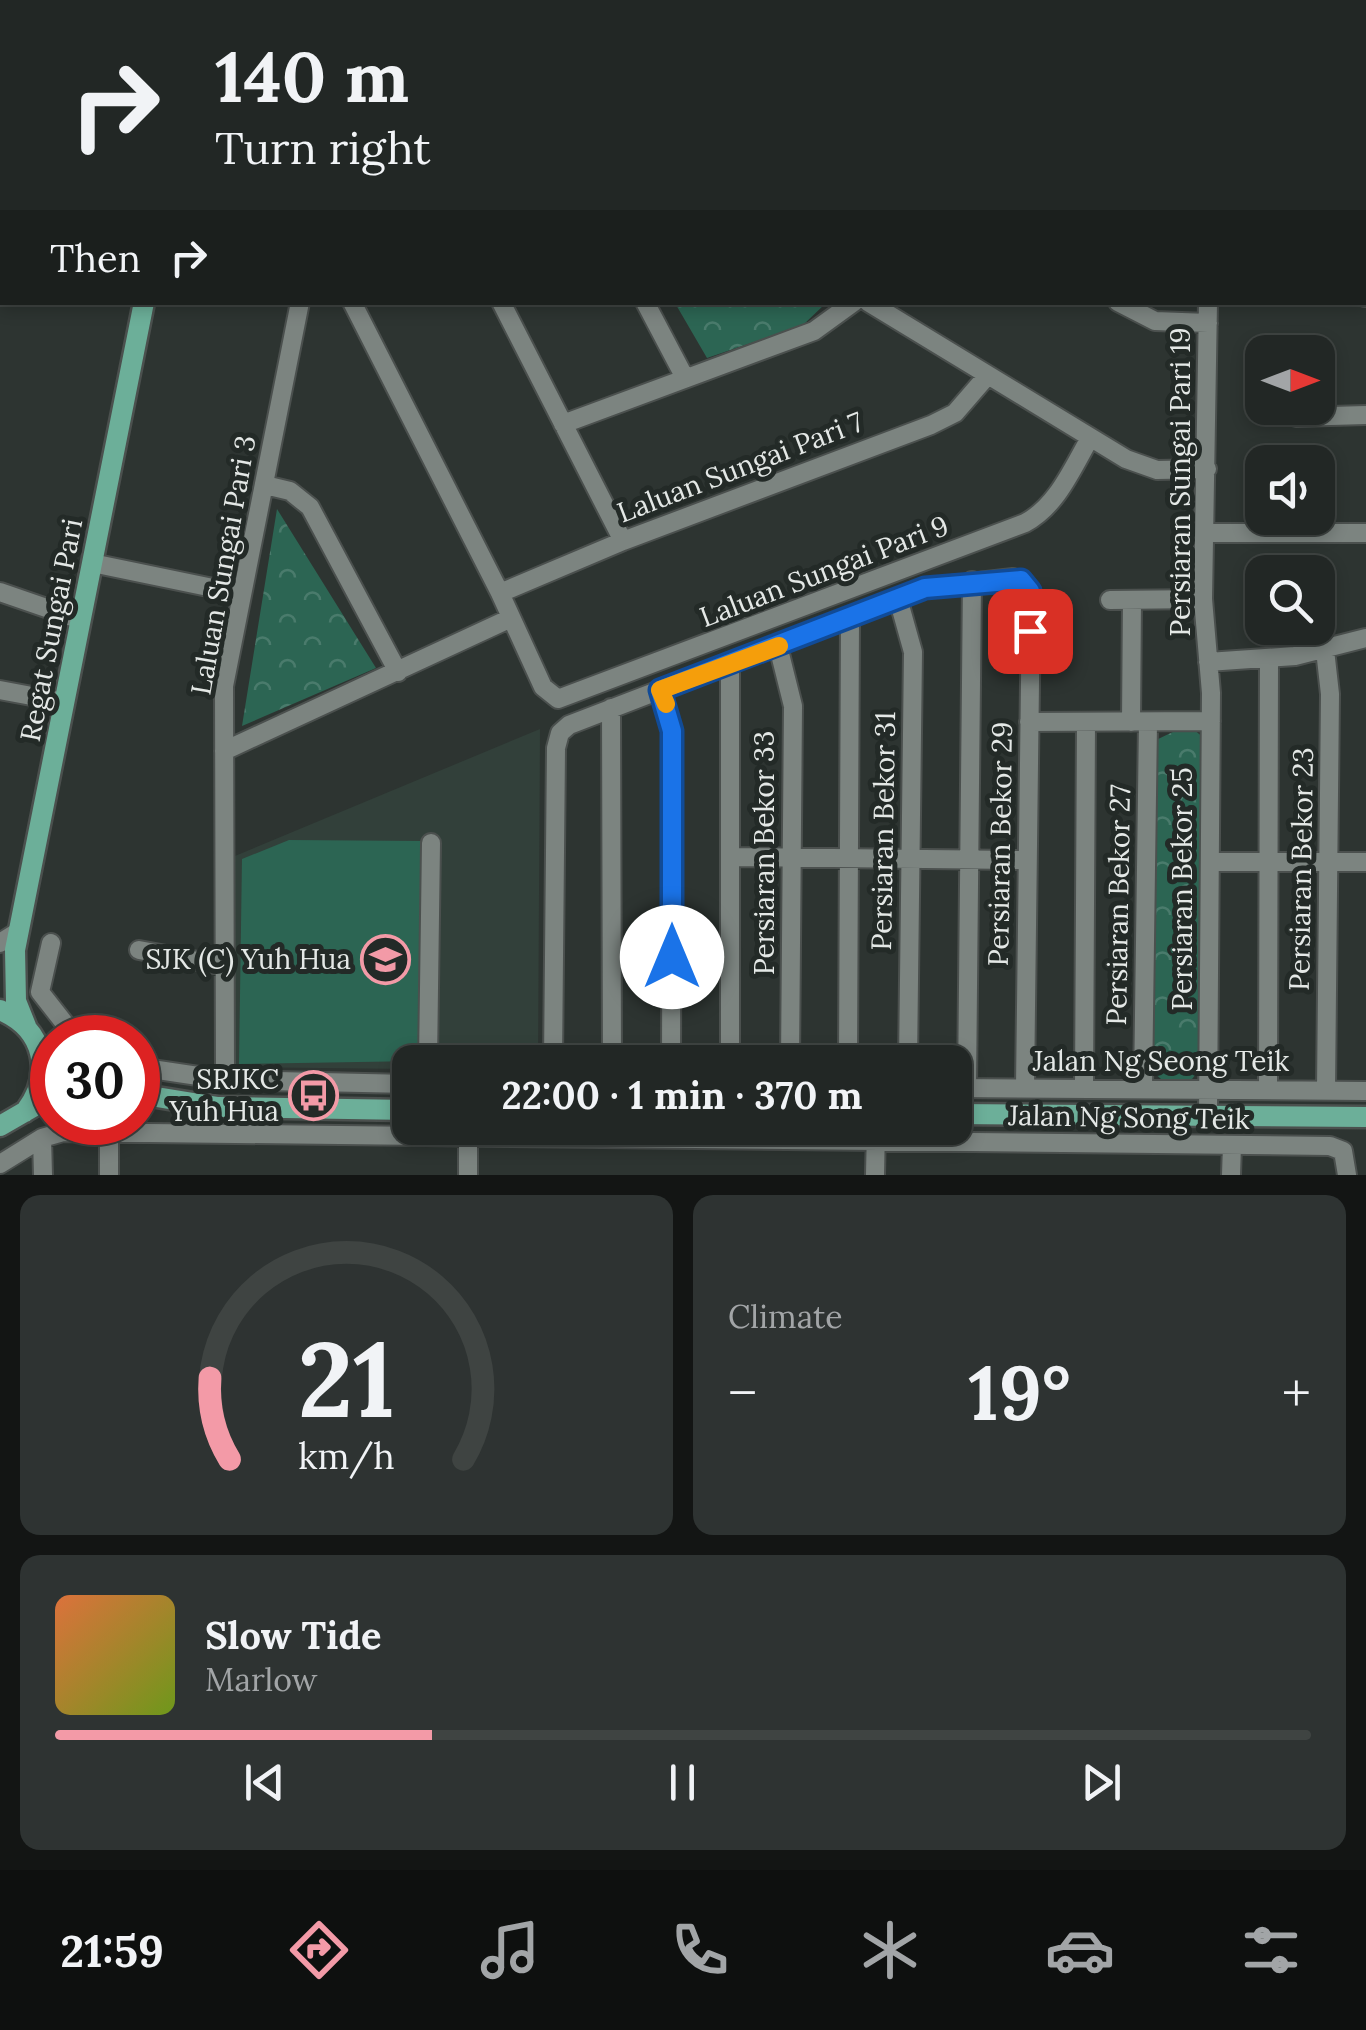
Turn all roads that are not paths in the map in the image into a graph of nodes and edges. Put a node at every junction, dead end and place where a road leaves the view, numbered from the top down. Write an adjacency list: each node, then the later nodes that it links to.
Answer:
1 (143, 305): 22 (main road, Regat Sungai Pari)
2 (299, 305): 18 (street, Laluan Sungai Pari 3)
3 (354, 305): 25 (street)
4 (502, 305): 15 (street)
5 (647, 305): 12 (street)
6 (850, 305): 12 (street)
7 (873, 305): 11 (street)
8 (1124, 305): 10 (street)
9 (1208, 305): 10 (street, Persiaran Sungai Pari 19)
10 (1208, 322): 17 (street, Persiaran Sungai Pari 19)
11 (987, 376): 16 (street); 21 (street, Laluan Sungai Pari 7)
12 (684, 378): 15 (street)
13 (1335, 416): 14 (street)
14 (1366, 416)
15 (563, 424): 21 (street)
16 (1090, 438): 17 (street); 31 (street, Laluan Sungai Pari 9)
17 (1206, 470): 19 (street, Persiaran Sungai Pari 19)
18 (266, 485): 26 (street, Laluan Sungai Pari 3); 40 (street)
19 (1204, 533): 20 (street); 27 (street, Persiaran Sungai Pari 19)
20 (1366, 534)
21 (622, 541): 25 (street, Laluan Sungai Pari 7)
22 (92, 563): 26 (street); 33 (main road, Regat Sungai Pari)
23 (972, 581): 30 (street); 45 (street, Persiaran Bekor 29); 55 (street)
24 (0, 592): 33 (street)
25 (500, 593): 31 (street)
26 (242, 594): 49 (street, Laluan Sungai Pari 3)
27 (1203, 599): 29 (street); 39 (street, Persiaran Sungai Pari 19)
28 (1110, 600): 29 (street)
29 (1132, 600): 47 (street, Persiaran Bekor 27)
30 (899, 602): 32 (street); 54 (street, Persiaran Bekor 31)
31 (511, 618): 40 (street)
32 (850, 618): 35 (street); 53 (street)
33 (81, 620): 43 (main road, Regat Sungai Pari)
34 (1366, 638): 36 (street)
35 (778, 646): 38 (street); 51 (street, Persiaran Bekor 33)
36 (1325, 650): 37 (street); 59 (street, Persiaran Bekor 23)
37 (1269, 660): 39 (street); 57 (street)
38 (730, 662): 42 (street); 52 (street)
39 (1208, 662): 48 (street, Persiaran Bekor 25)
40 (398, 672): 49 (street)
41 (0, 690): 43 (street)
42 (660, 690): 44 (street); 73 (street)
43 (64, 702): 61 (main road, Regat Sungai Pari)
44 (611, 708): 71 (street); 72 (street)
45 (1029, 722): 46 (street); 56 (street, Persiaran Bekor 29)
46 (1086, 722): 47 (street); 85 (street)
47 (1140, 722): 48 (street); 84 (street, Persiaran Bekor 27)
48 (1211, 722): 58 (street, Persiaran Bekor 25)
49 (224, 750): 64 (street, Laluan Sungai Pari 3)
50 (431, 843): 70 (street)
51 (792, 856): 52 (street); 53 (street); 75 (street, Persiaran Bekor 33)
52 (730, 857): 74 (street)
53 (851, 858): 54 (street); 76 (street)
54 (910, 858): 55 (street); 77 (street, Persiaran Bekor 31)
55 (969, 859): 56 (street); 78 (street)
56 (1027, 860): 83 (street, Persiaran Bekor 29)
57 (1269, 861): 58 (street); 59 (street); 87 (street)
58 (1210, 862): 86 (street, Persiaran Bekor 25)
59 (1328, 862): 60 (street); 88 (street, Persiaran Bekor 23)
60 (1366, 862)
61 (11, 941): 65 (main road); 68 (main road, Regat Sungai Pari)
62 (51, 943): 67 (street)
63 (139, 950): 64 (street)
64 (226, 966): 80 (street, Laluan Sungai Pari 3)
65 (0, 979)
66 (0, 1010): 68 (main road)
67 (58, 1015)
68 (26, 1026): 69 (main road)
69 (30, 1031)
70 (428, 1045)
71 (553, 1045)
72 (612, 1045)
73 (671, 1045)
74 (730, 1045)
75 (790, 1045)
76 (848, 1045)
77 (908, 1045)
78 (963, 1045)
79 (160, 1071): 80 (street)
80 (224, 1080): 81 (street)
81 (392, 1084)
82 (972, 1088): 83 (street, Jalan Ng Seong Teik)
83 (1025, 1088): 85 (street, Jalan Ng Seong Teik)
84 (1143, 1088): 85 (street, Jalan Ng Seong Teik); 86 (street, Jalan Ng Seong Teik)
85 (1084, 1089)
86 (1208, 1089): 87 (street, Jalan Ng Seong Teik); 96 (street, Persiaran Bekor 25)
87 (1268, 1090): 88 (street, Jalan Ng Seong Teik)
88 (1326, 1090): 89 (street, Jalan Ng Seong Teik)
89 (1366, 1090)
90 (160, 1098): 93 (main road)
91 (30, 1103): 94 (main road)
92 (30, 1109): 94 (main road)
93 (392, 1110)
94 (25, 1112): 98 (main road)
95 (972, 1114): 96 (main road, Jalan Ng Seong Teik)
96 (1208, 1116): 97 (main road, Jalan Ng Seong Teik)
97 (1366, 1117)
98 (0, 1126)
99 (160, 1132): 100 (street, Jalan Ng Song Teik)
100 (392, 1133)
101 (972, 1137): 107 (street, Jalan Ng Song Teik)
102 (31, 1145): 108 (street)
103 (42, 1145): 109 (street)
104 (110, 1145): 110 (street)
105 (468, 1145): 111 (street)
106 (876, 1145): 112 (street)
107 (1232, 1145): 113 (street); 114 (street, Jalan Ng Song Teik)
108 (0, 1164)
109 (43, 1175)
110 (109, 1175)
111 (468, 1175)
112 (875, 1175)
113 (1232, 1175)
114 (1348, 1175)

